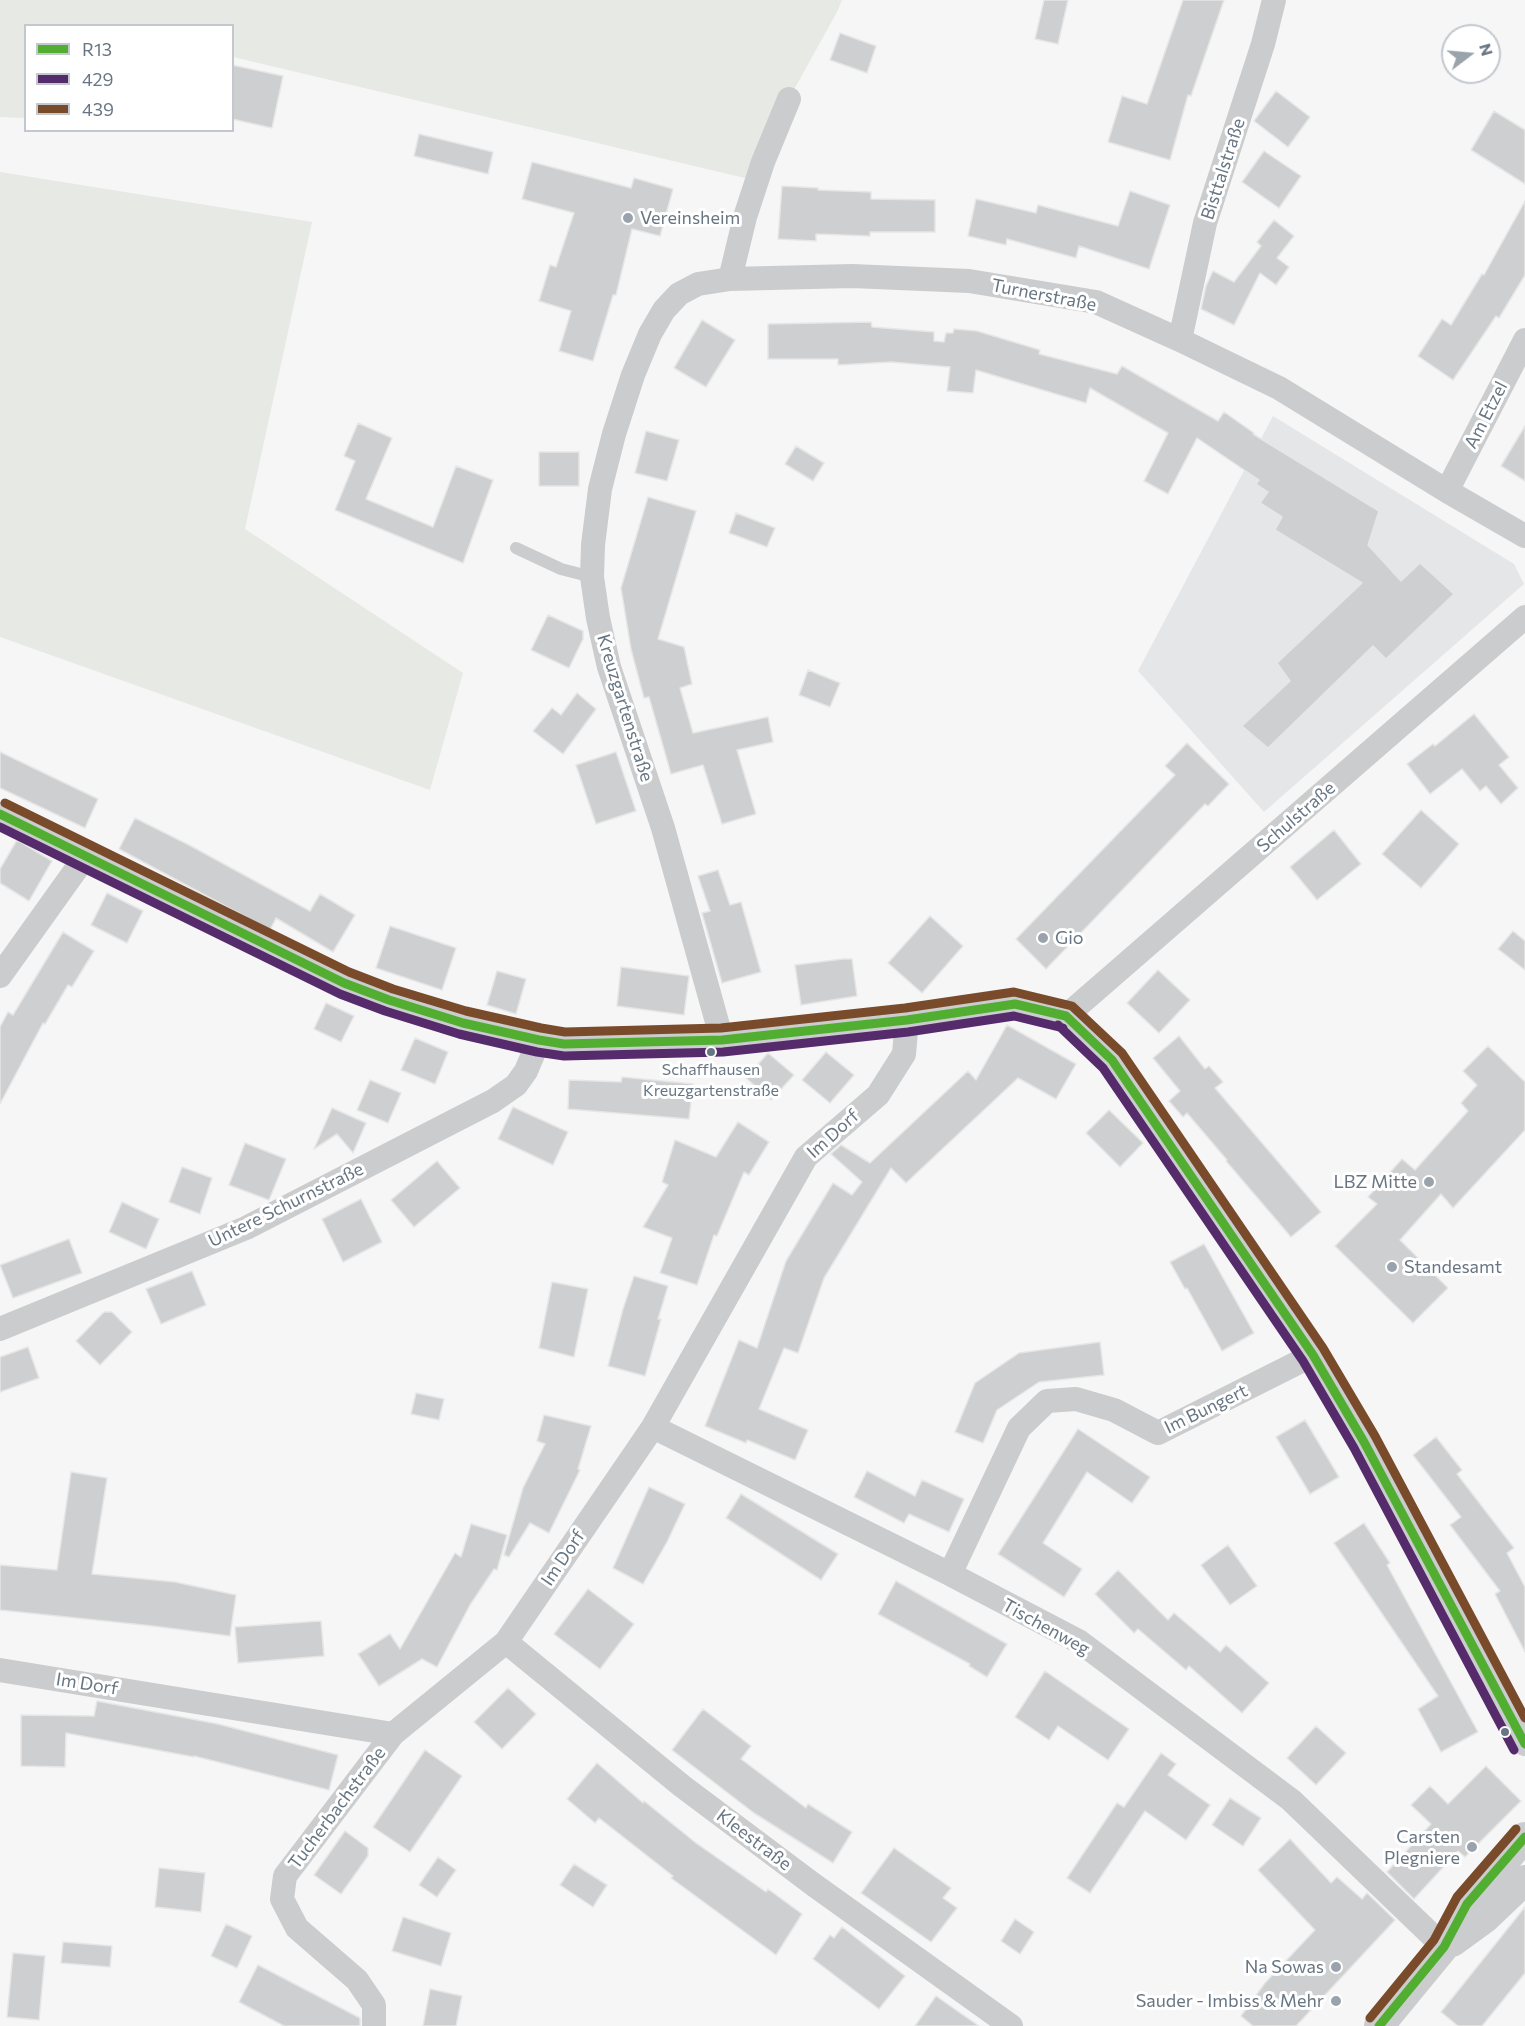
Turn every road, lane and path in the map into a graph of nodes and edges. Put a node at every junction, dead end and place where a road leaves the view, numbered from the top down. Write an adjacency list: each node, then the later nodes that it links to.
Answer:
1 (1274, 0): 4 (street, Bisttalstraße)
2 (789, 99): 3 (street)
3 (730, 279): 4 (street, Turnerstraße); 9 (street, Kreuzgartenstraße)
4 (1180, 340): 6 (street, Turnerstraße)
5 (1525, 340): 6 (street, Am Etzel)
6 (1447, 491): 7 (street, Turnerstraße)
7 (1525, 536)
8 (516, 548): 9 (lane)
9 (592, 577): 17 (street, Kreuzgartenstraße)
10 (1525, 617): 14 (street, Schulstraße)
11 (0, 814): 12 (street)
12 (85, 857): 13 (street); 16 (street)
13 (0, 975)
14 (1066, 1016): 15 (street); 19 (street)
15 (906, 1020): 17 (street); 20 (street, Im Dorf)
16 (540, 1040): 17 (street); 18 (street, Untere Schurnstraße)
17 (722, 1040)
18 (0, 1329)
19 (1314, 1355): 21 (street, Im Bungert); 25 (street)
20 (653, 1427): 21 (street, Tischenweg); 22 (street, Im Dorf)
21 (950, 1574): 28 (street, Tischenweg)
22 (506, 1642): 24 (street, Im Dorf); 30 (street, Kleestraße)
23 (0, 1670): 24 (street, Im Dorf)
24 (393, 1734): 29 (street, Tucherbachstraße)
25 (1525, 1744)
26 (1525, 1838): 28 (street)
27 (1525, 1880): 28 (street)
28 (1444, 1947): 31 (street)
29 (374, 2026)
30 (1011, 2026)
31 (1378, 2026)

